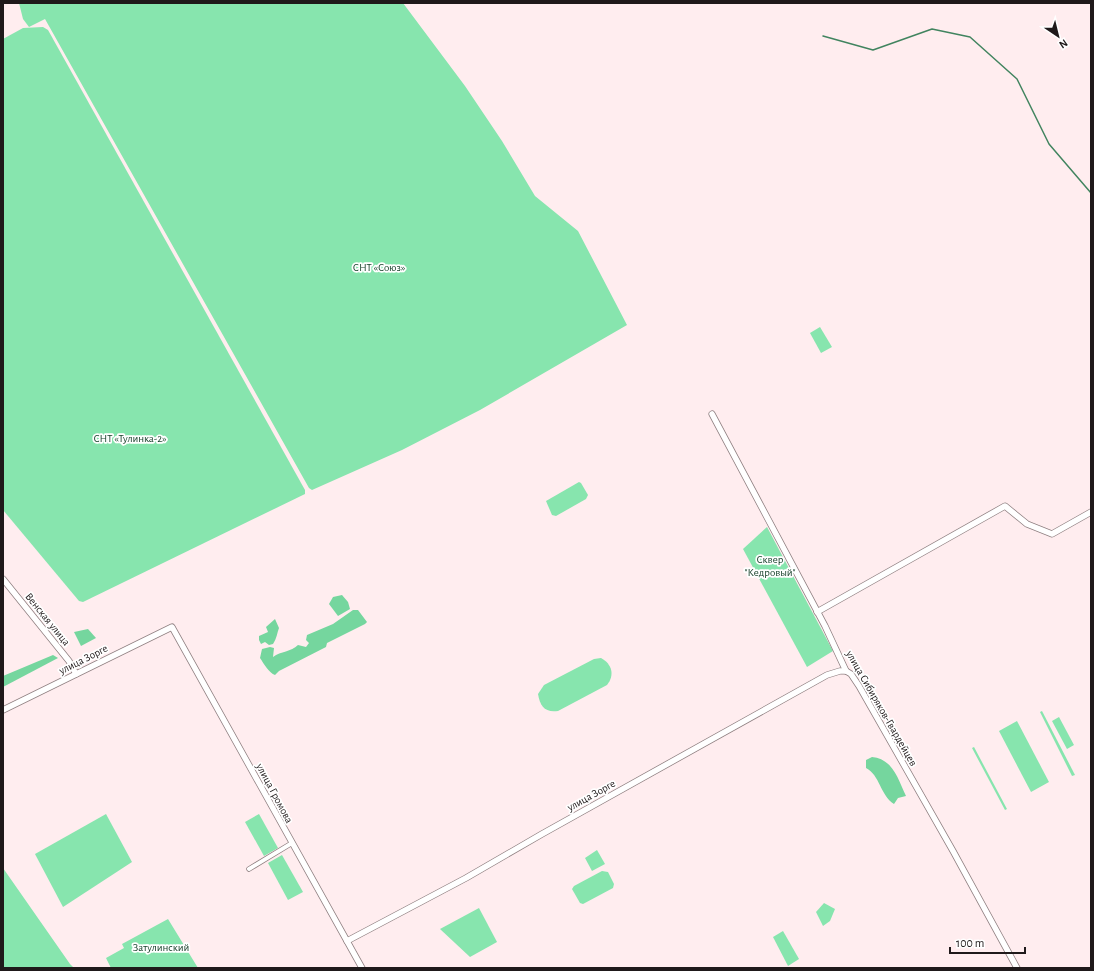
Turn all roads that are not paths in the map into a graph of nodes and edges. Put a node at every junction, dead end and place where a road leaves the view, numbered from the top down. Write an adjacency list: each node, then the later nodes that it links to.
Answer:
1 (712, 414): 4 (street, улица Сибиряков-Гвардейцев)
2 (1091, 512): 4 (street)
3 (3, 579): 7 (street, Венская улица)
4 (817, 612): 6 (street, улица Сибиряков-Гвардейцев)
5 (172, 627): 7 (street, улица Зорге); 9 (street, улица Громова)
6 (846, 671): 11 (street, улица Зорге); 13 (street, улица Сибиряков-Гвардейцев)
7 (76, 674): 8 (street, улица Зорге)
8 (3, 710)
9 (292, 843): 10 (street); 11 (street, улица Громова)
10 (249, 869)
11 (347, 941): 12 (street, улица Громова)
12 (362, 968)
13 (1017, 968)

